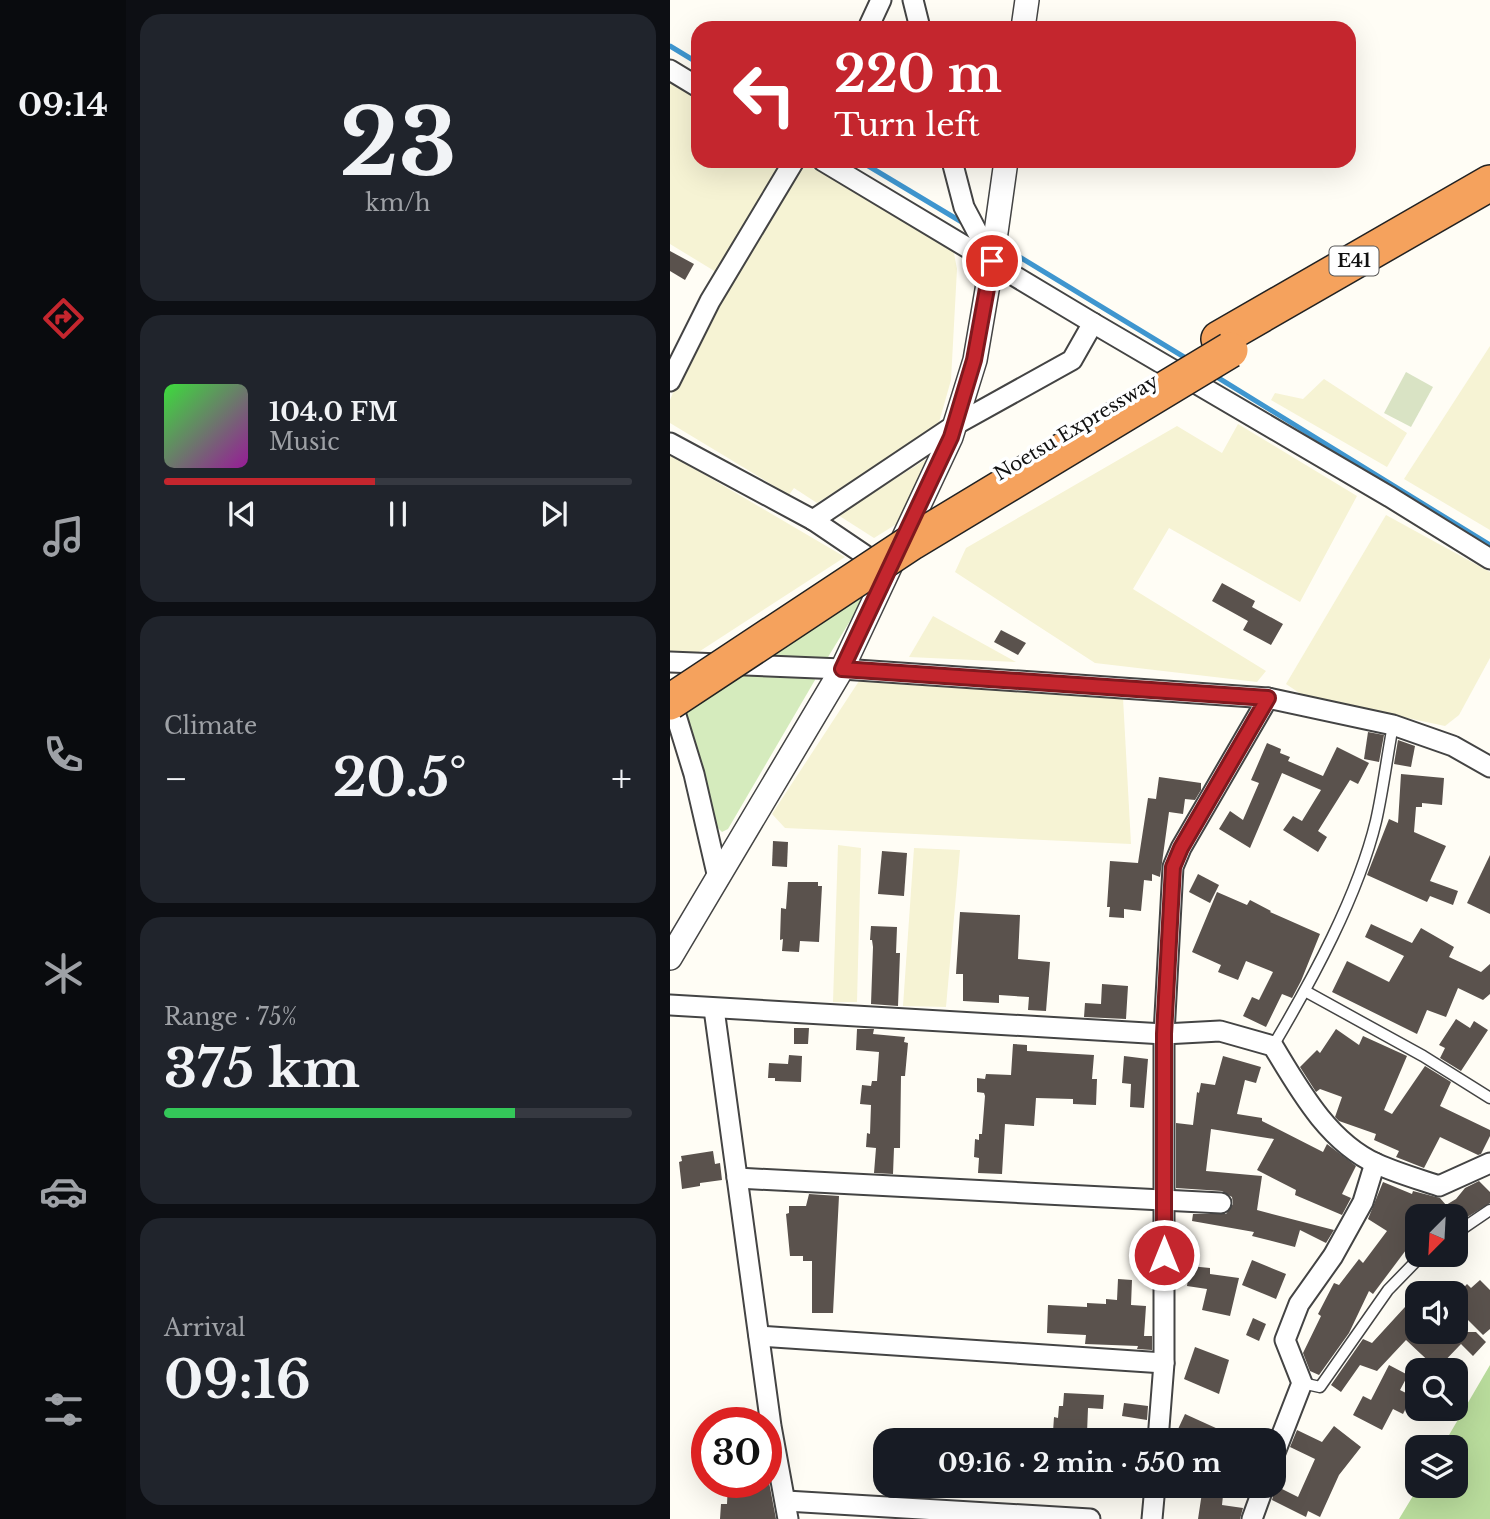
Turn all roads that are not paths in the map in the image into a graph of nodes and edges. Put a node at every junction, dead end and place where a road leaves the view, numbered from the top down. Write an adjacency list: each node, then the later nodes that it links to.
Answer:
1 (881, 0): 4 (street)
2 (913, 0): 5 (street)
3 (1027, 0): 6 (street)
4 (871, 21)
5 (918, 21)
6 (1024, 21)
7 (670, 70): 8 (street)
8 (691, 83)
9 (790, 168): 18 (street)
10 (835, 168): 15 (street)
11 (954, 168): 15 (street)
12 (1005, 168): 15 (street)
13 (1490, 183): 17 (highway, Noetsu Expressway / E41)
14 (1490, 204): 17 (highway, Noetsu Expressway / E41)
15 (992, 261): 16 (street); 20 (street)
16 (1093, 323): 20 (street); 23 (street)
17 (1224, 345): 27 (highway, Noetsu Expressway / E41); 30 (highway, Noetsu Expressway / E41, bridge)
18 (675, 353): 19 (street)
19 (670, 381)
20 (955, 425): 22 (street); 24 (street)
21 (670, 443): 22 (street)
22 (813, 520): 24 (street)
23 (1490, 559)
24 (888, 571): 26 (street)
25 (670, 662): 26 (street)
26 (842, 669): 29 (street); 33 (street)
27 (670, 683)
28 (670, 696): 33 (street)
29 (1268, 698): 31 (street); 38 (street)
30 (670, 702)
31 (1393, 725): 32 (street); 35 (lane)
32 (1490, 767)
33 (718, 878): 34 (street)
34 (670, 958)
35 (1305, 991): 39 (lane); 40 (lane)
36 (670, 1005): 37 (street)
37 (714, 1009): 38 (street); 43 (street)
38 (1164, 1034): 39 (street); 44 (street)
39 (1273, 1046): 41 (street)
40 (1490, 1098)
41 (1375, 1163): 42 (street); 51 (street)
42 (1490, 1163)
43 (737, 1178): 44 (street); 49 (street)
44 (1163, 1201): 45 (street); 50 (street)
45 (1221, 1203)
46 (1490, 1210): 47 (lane)
47 (1468, 1225)
48 (1410, 1267): 51 (lane)
49 (759, 1336): 50 (street); 56 (street)
50 (1164, 1363): 52 (street)
51 (1302, 1383): 53 (street)
52 (1159, 1428)
53 (1284, 1428)
54 (1154, 1498): 58 (street)
55 (1260, 1498): 59 (street)
56 (787, 1510): 57 (street)
57 (1091, 1519)
58 (1152, 1519)
59 (1252, 1519)

